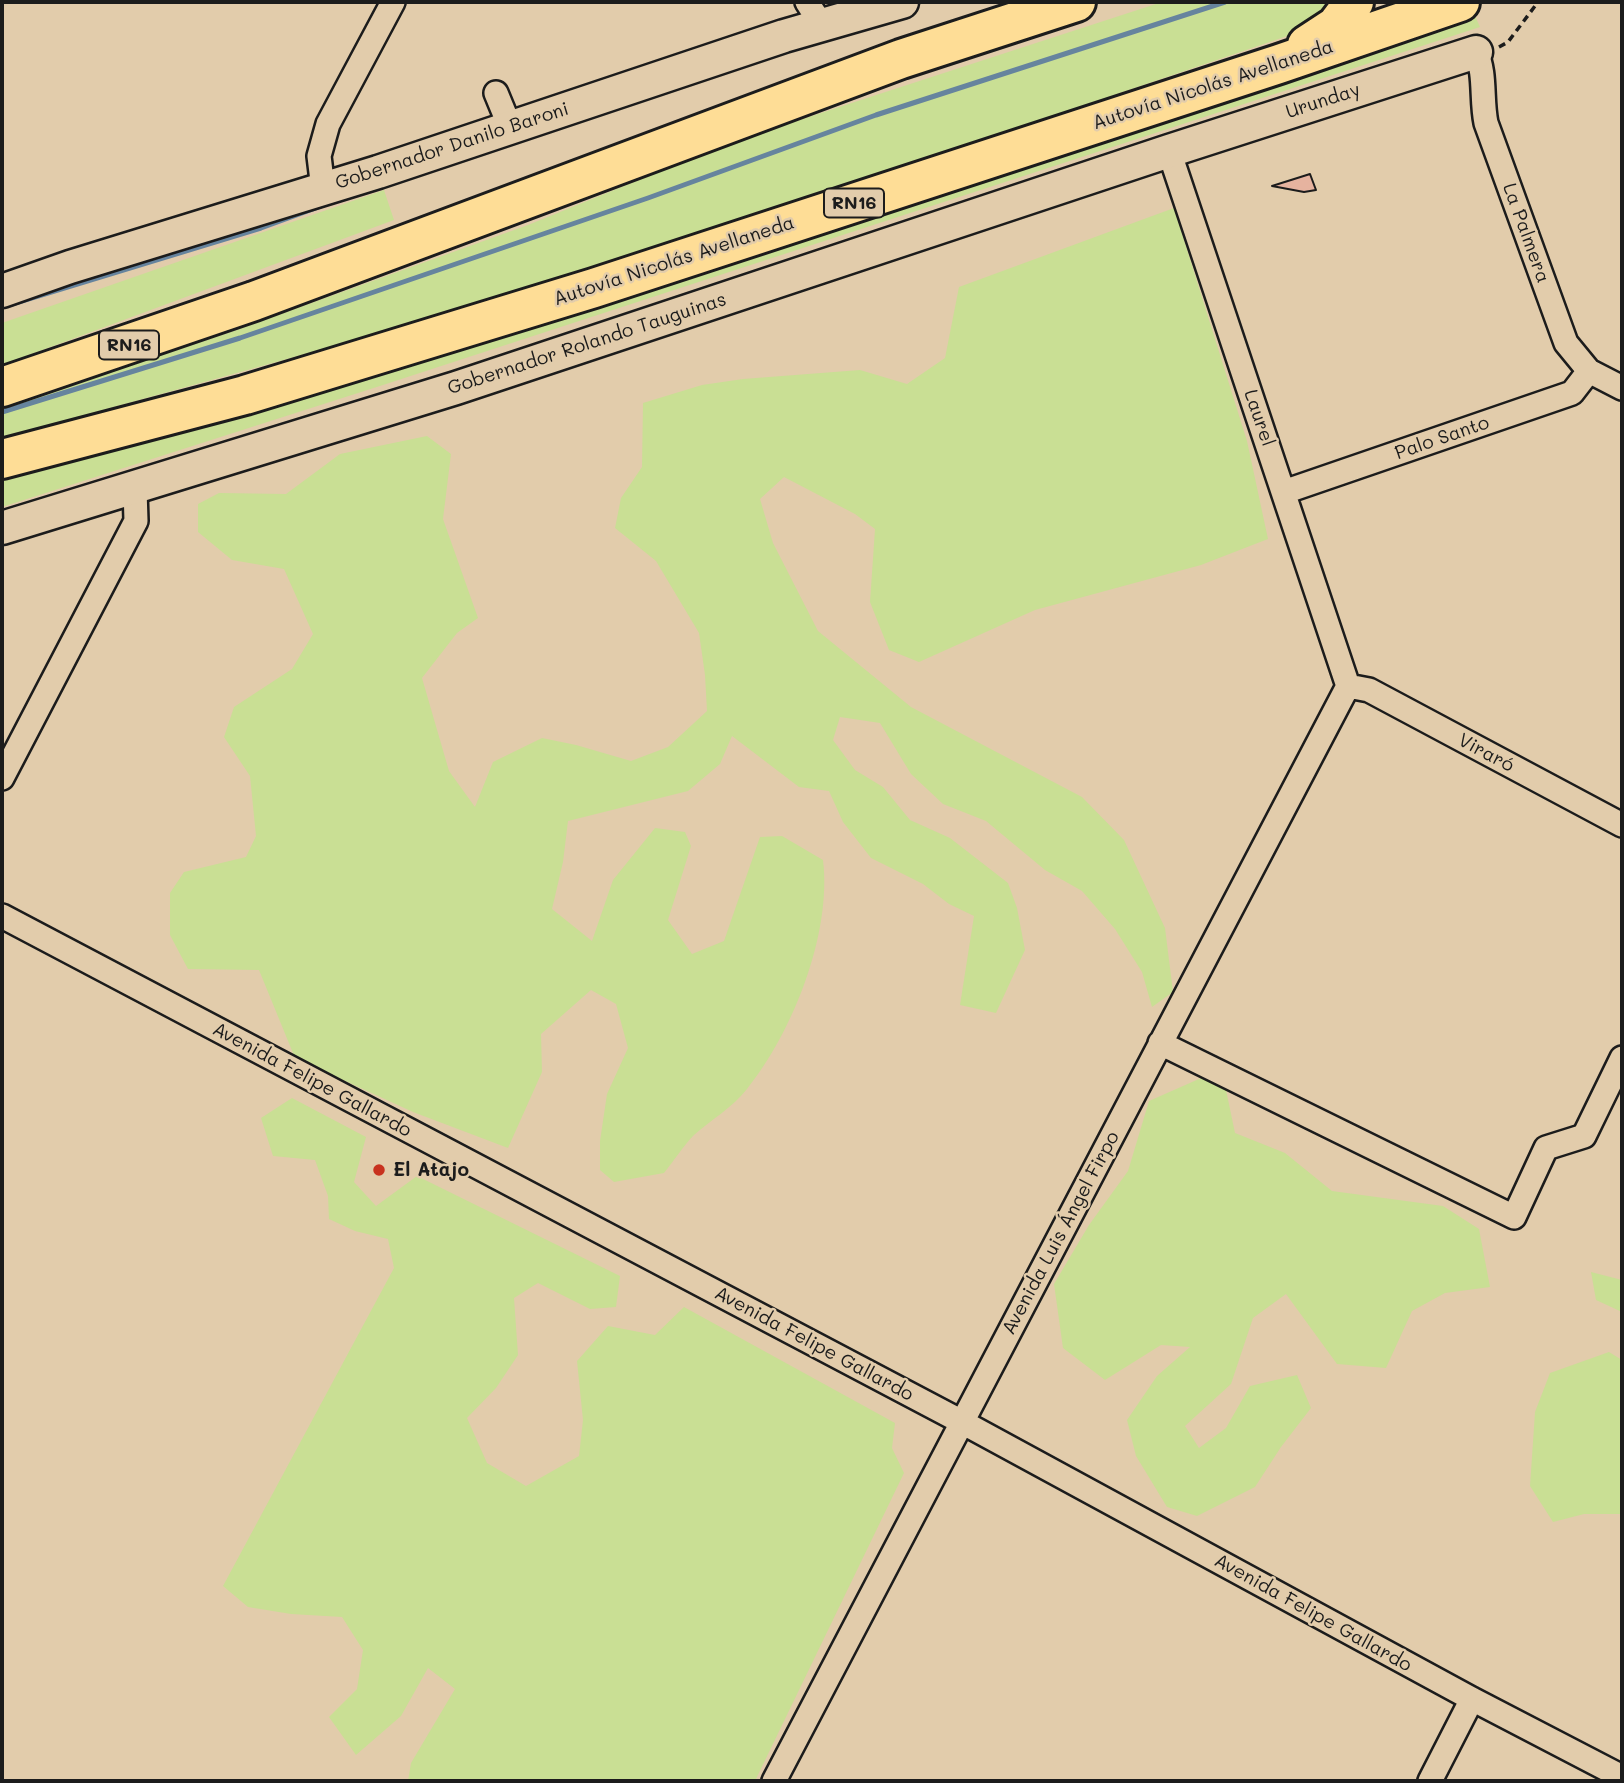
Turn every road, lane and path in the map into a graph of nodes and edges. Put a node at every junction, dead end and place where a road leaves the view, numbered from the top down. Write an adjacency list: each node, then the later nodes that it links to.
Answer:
1 (393, 2): 13 (street)
2 (902, 2): 7 (street, Gobernador Danilo Baroni)
3 (1076, 2): 16 (highway, RN16)
4 (1354, 2): 9 (highway)
5 (1460, 2): 9 (highway, Autovía Nicolás Avellaneda / RN16)
6 (1538, 2): 8 (path)
7 (814, 13): 11 (street, Gobernador Danilo Baroni)
8 (1477, 55): 12 (street, Urunday); 15 (street, La Palmera)
9 (1279, 64): 18 (highway, Autovía Nicolás Avellaneda / RN16)
10 (496, 93): 11 (street)
11 (510, 127): 13 (street, Gobernador Danilo Baroni)
12 (1169, 151): 19 (street, Gobernador Rolando Tauguinas); 20 (street, Laurel)
13 (323, 189): 14 (street, Gobernador Danilo Baroni)
14 (2, 290)
15 (1590, 370): 17 (street, La Palmera); 20 (street, Palo Santo)
16 (2, 387)
17 (1622, 388)
18 (2, 459)
19 (135, 489): 21 (street, Gobernador Rolando Tauguinas); 23 (street)
20 (1284, 492): 22 (street, Laurel)
21 (2, 528)
22 (1348, 686): 24 (street, Viraró); 26 (street, Avenida Luis Ángel Firpo)
23 (2, 778)
24 (1622, 825)
25 (2, 916): 28 (street, Avenida Felipe Gallardo)
26 (1160, 1043): 27 (street); 28 (street, Avenida Luis Ángel Firpo)
27 (1622, 1058)
28 (962, 1422): 29 (street, Avenida Felipe Gallardo); 31 (street, Avenida Luis Ángel Firpo)
29 (1472, 1699): 30 (street, Avenida Felipe Gallardo); 32 (street)
30 (1622, 1777)
31 (774, 1781)
32 (1430, 1781)

